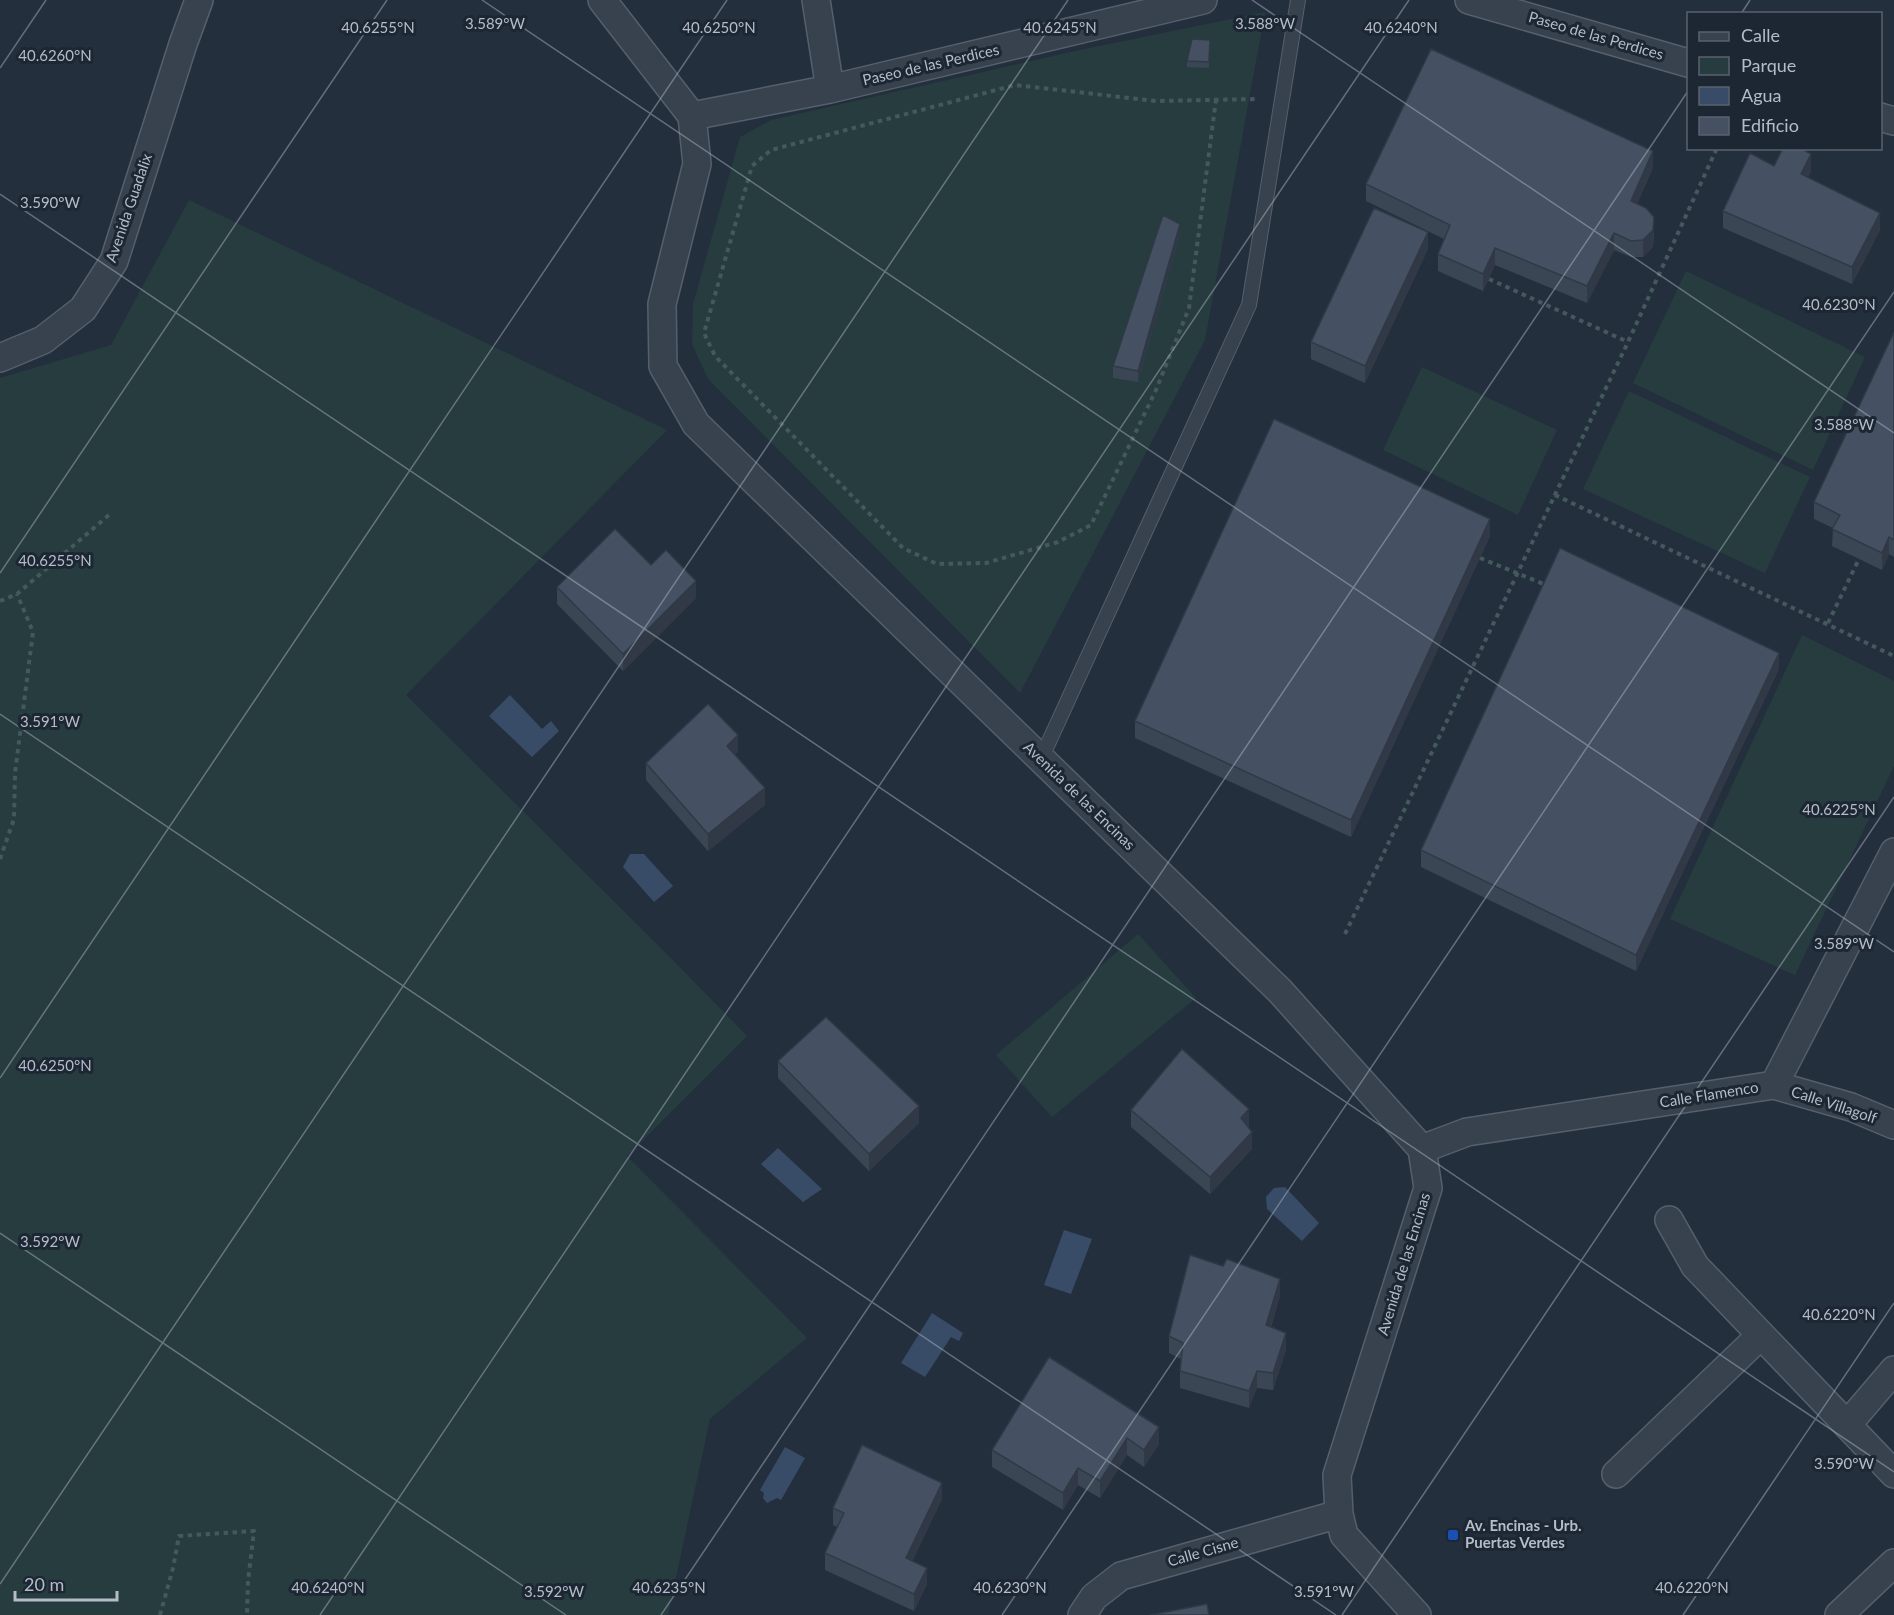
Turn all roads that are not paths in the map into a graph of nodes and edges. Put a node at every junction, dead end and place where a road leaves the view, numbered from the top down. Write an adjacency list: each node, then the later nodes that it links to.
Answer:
1 (182, 0): 8 (street, Avenida Guadalix)
2 (199, 0): 8 (street, Avenida Guadalix)
3 (602, 0): 11 (street)
4 (816, 0): 10 (street)
5 (1203, 0): 10 (street, Paseo de las Perdices)
6 (1298, 0): 13 (lane)
7 (1469, 0): 9 (street, Paseo de las Perdices)
8 (183, 44): 12 (street, Avenida Guadalix)
9 (1687, 62)
10 (830, 89): 11 (street, Paseo de las Perdices)
11 (692, 116): 13 (street, Avenida de las Encinas)
12 (0, 358)
13 (1041, 759): 17 (street, Avenida de las Encinas)
14 (1894, 852): 15 (street, Calle Flamenco)
15 (1774, 1085): 16 (street, Calle Villagolf); 17 (street, Calle Flamenco)
16 (1894, 1125)
17 (1422, 1149): 24 (street, Avenida de las Encinas)
18 (1669, 1220): 19 (street)
19 (1761, 1335): 21 (street); 22 (street)
20 (1894, 1370): 21 (street)
21 (1847, 1425): 23 (street)
22 (1616, 1474)
23 (1894, 1474)
24 (1339, 1514): 26 (street, Calle Cisne); 27 (street, Avenida de las Encinas)
25 (1894, 1563): 28 (street)
26 (1083, 1615)
27 (1417, 1615)
28 (1839, 1615)

